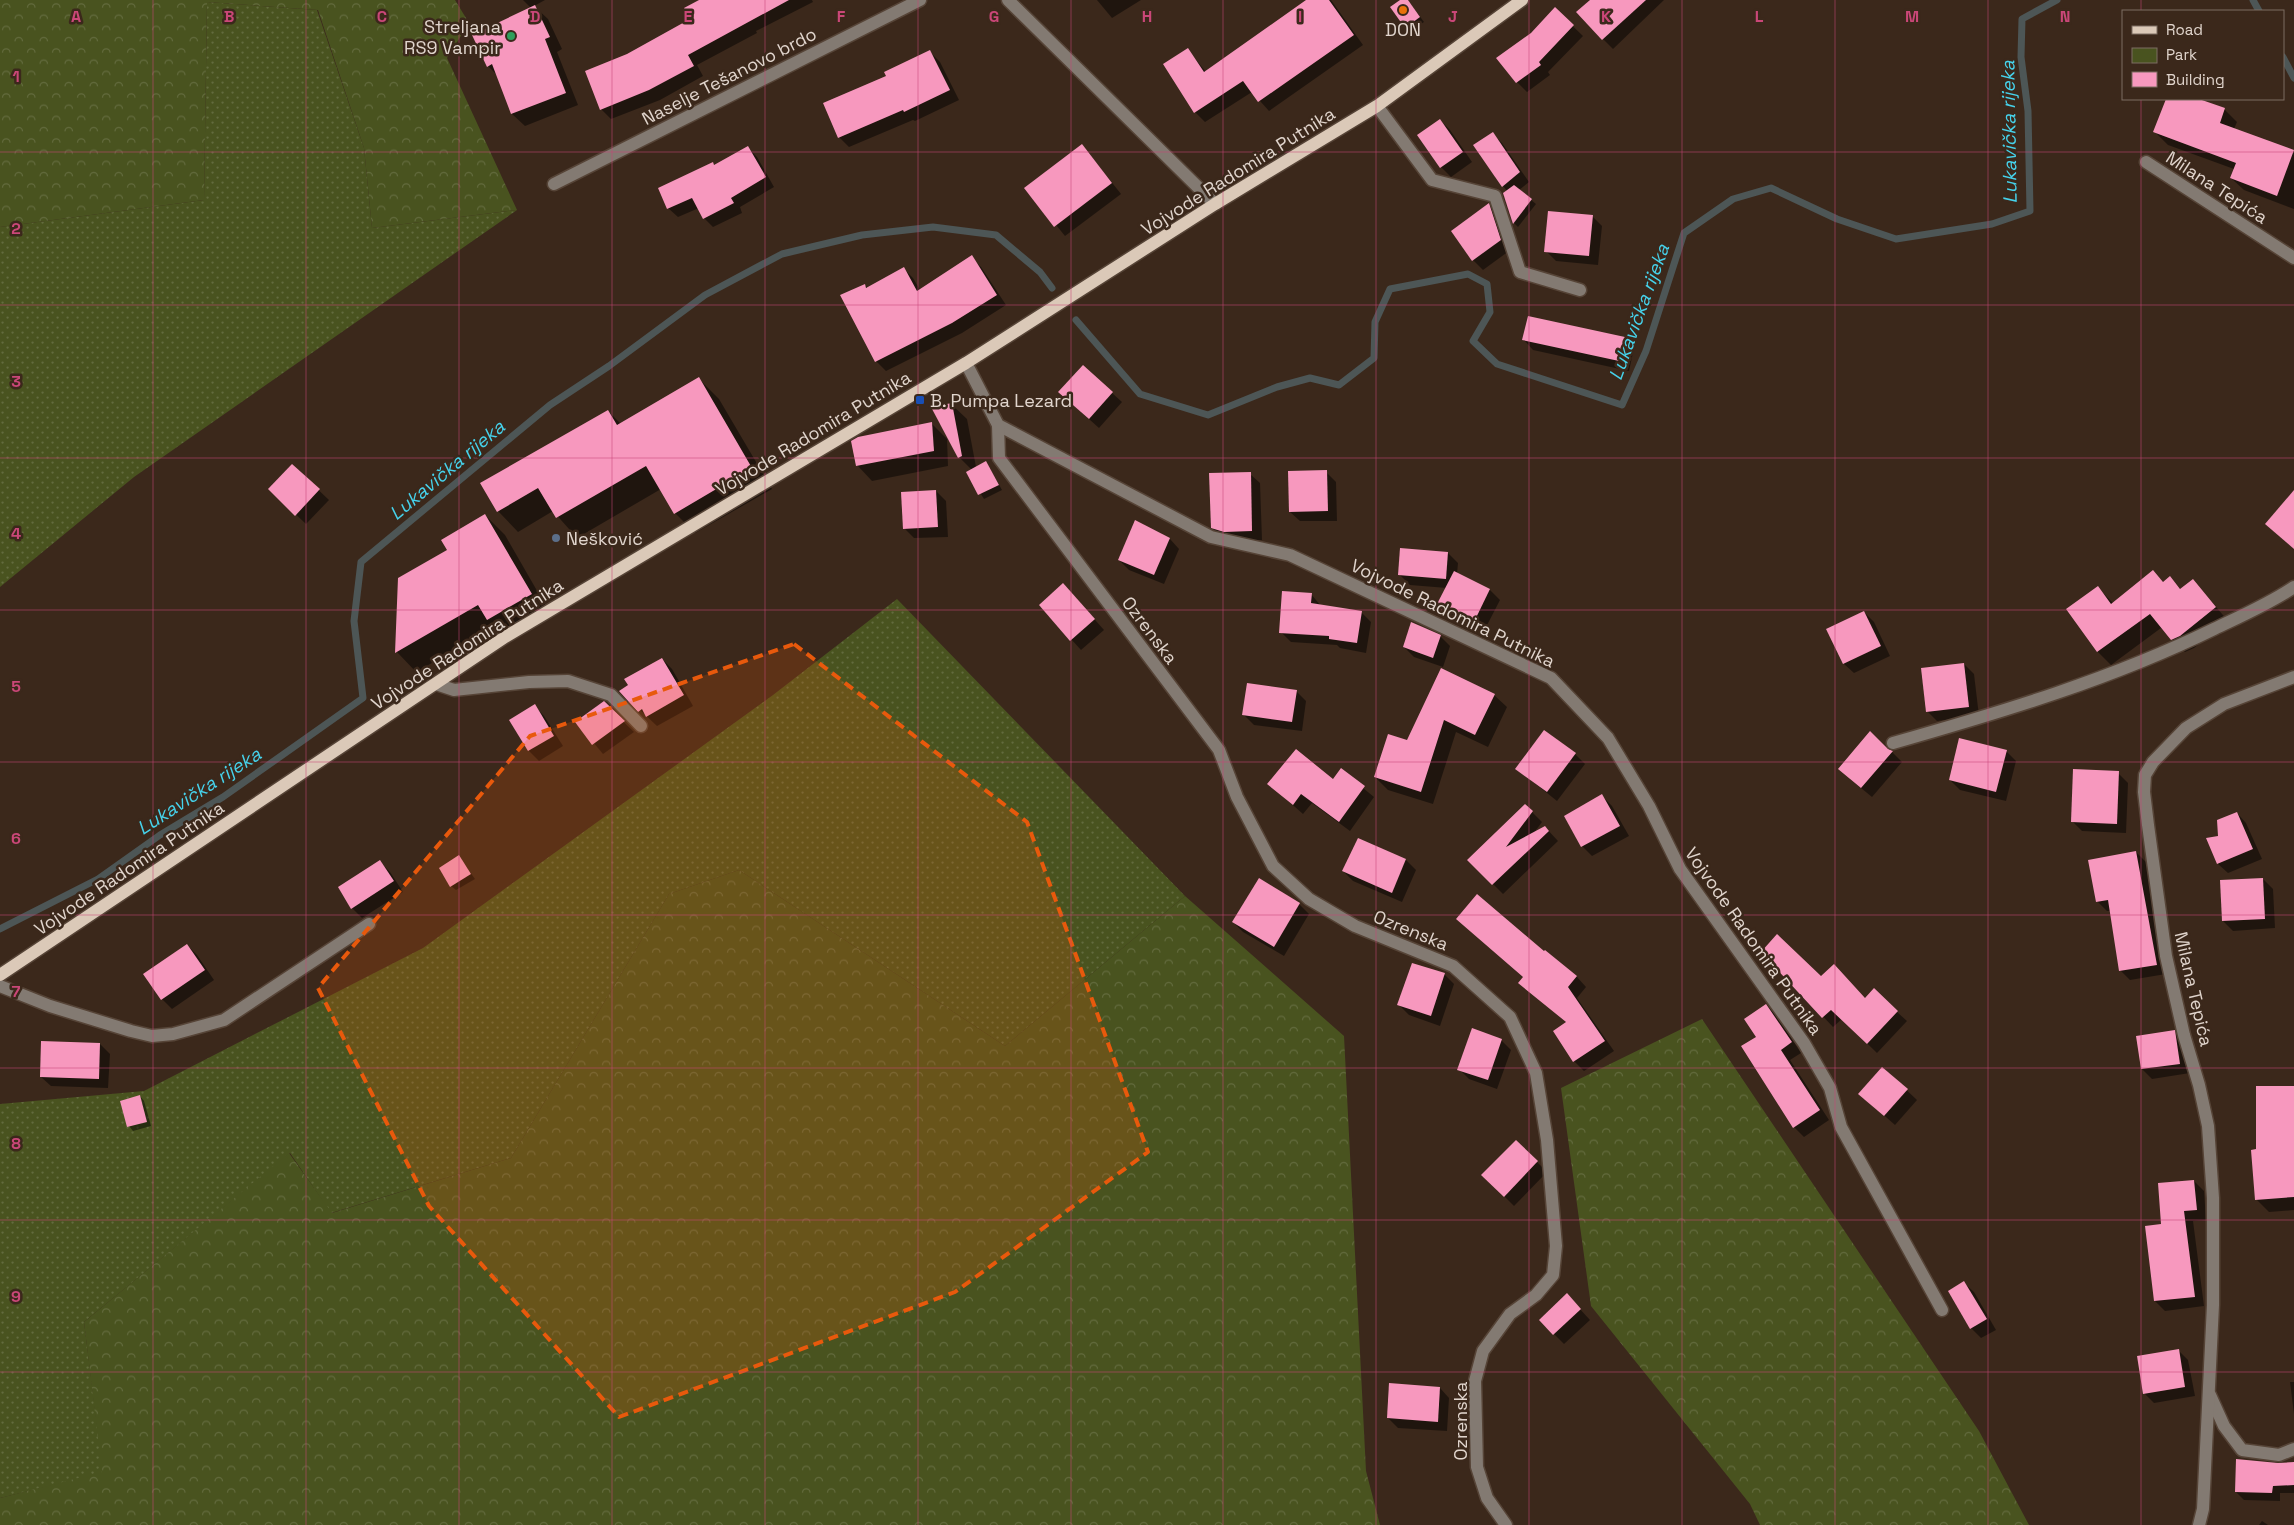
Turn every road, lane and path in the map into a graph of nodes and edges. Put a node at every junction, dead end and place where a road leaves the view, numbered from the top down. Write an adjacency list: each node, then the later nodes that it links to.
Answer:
1 (920, 0): 6 (street, Naselje Tešanovo brdo)
2 (1008, 0): 7 (street)
3 (1522, 0): 4 (main road, Vojvode Radomira Putnika)
4 (1377, 106): 7 (main road, Vojvode Radomira Putnika); 9 (street)
5 (2146, 162): 8 (street, Milana Tepića)
6 (554, 184)
7 (1215, 204): 10 (main road, Vojvode Radomira Putnika)
8 (2294, 258)
9 (1580, 290)
10 (966, 363): 11 (street); 14 (main road, Vojvode Radomira Putnika)
11 (998, 425): 20 (street, Vojvode Radomira Putnika); 23 (street, Ozrenska)
12 (2294, 587): 16 (street)
13 (2294, 677): 21 (street, Milana Tepića)
14 (436, 684): 15 (street); 18 (main road, Vojvode Radomira Putnika)
15 (641, 726)
16 (1893, 743)
17 (369, 924): 19 (street)
18 (0, 975)
19 (0, 986)
20 (1942, 1310)
21 (2209, 1393): 22 (street, Milana Tepića); 24 (street, Milana Tepića)
22 (2294, 1449)
23 (1506, 1525)
24 (2199, 1525)

